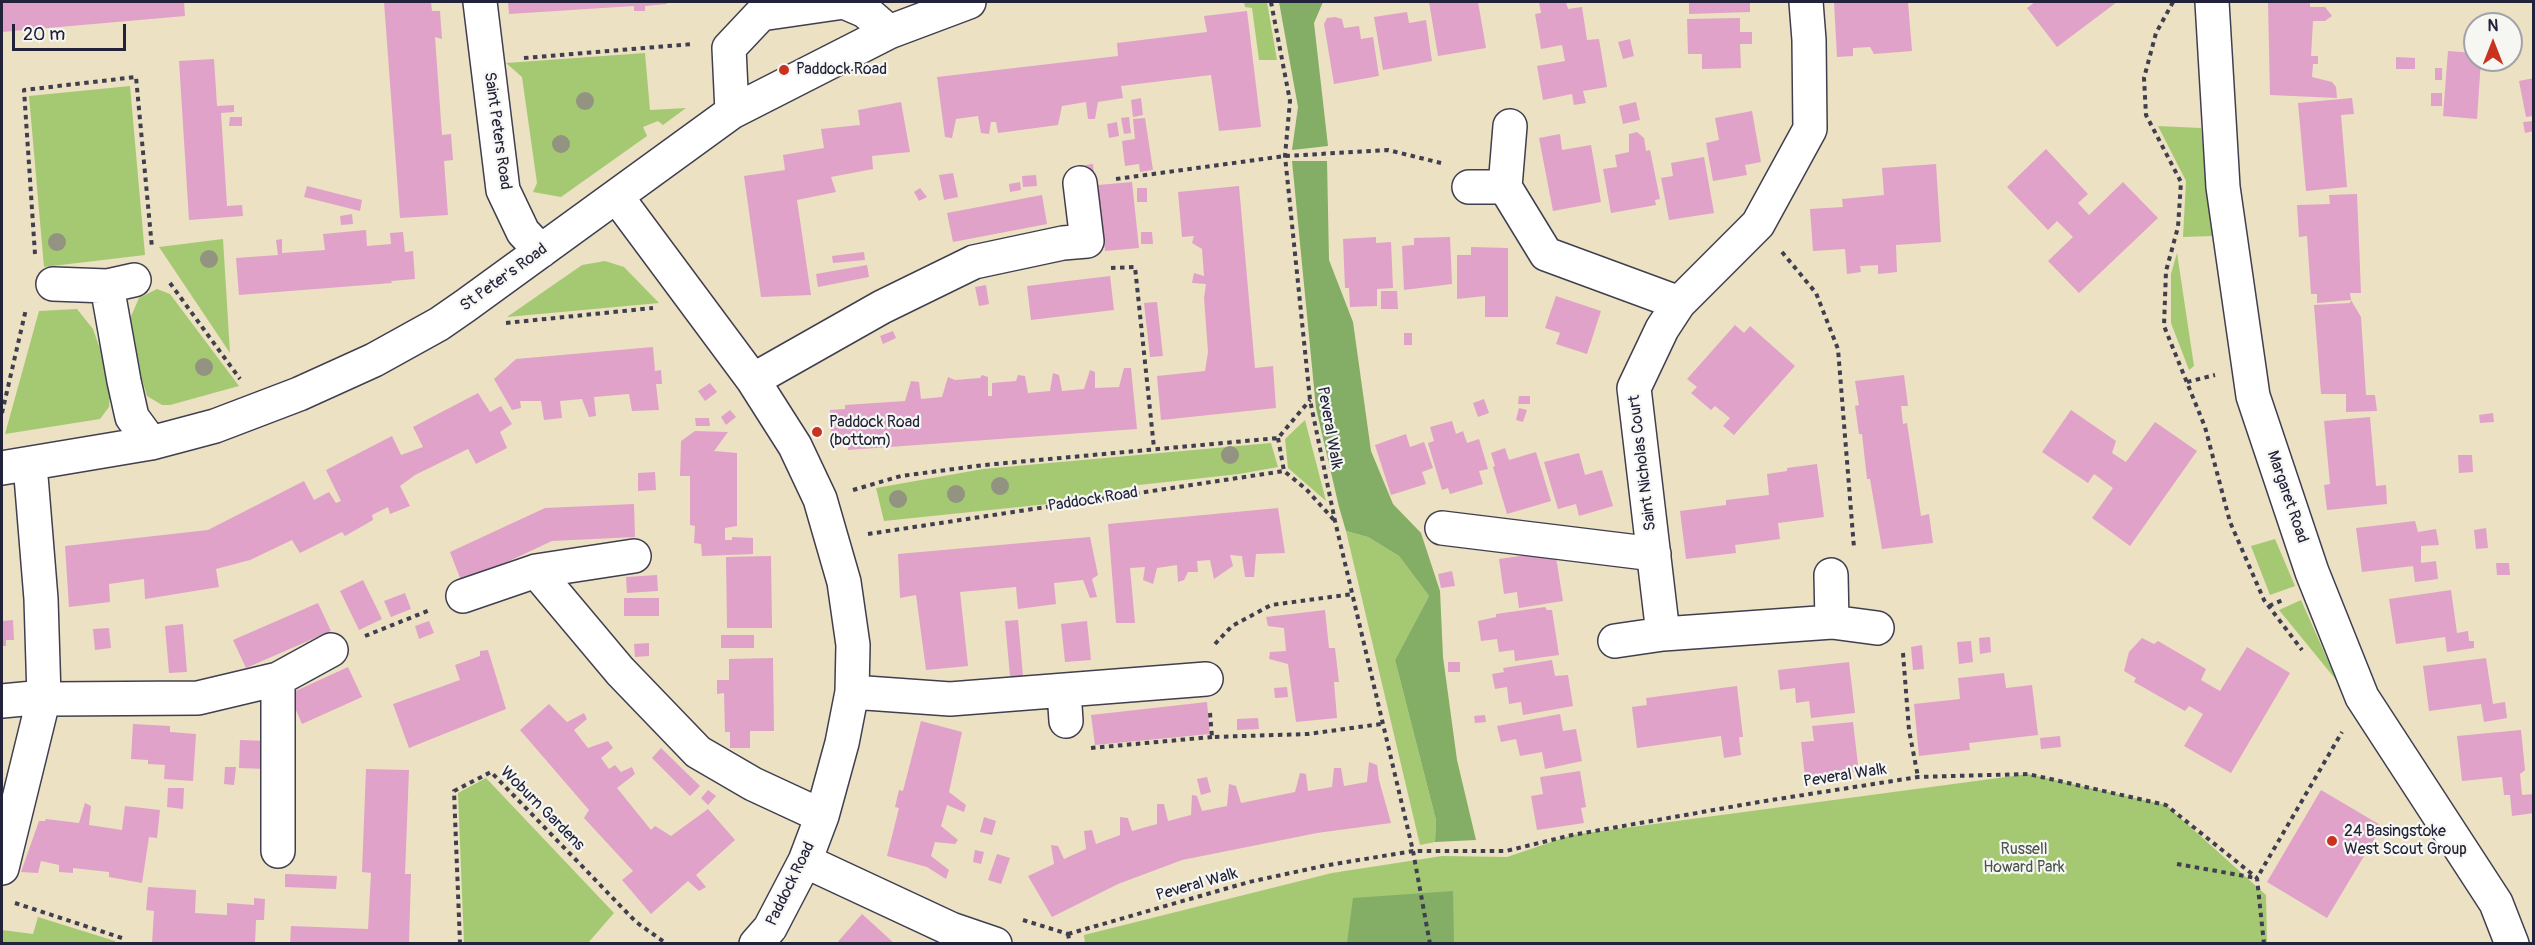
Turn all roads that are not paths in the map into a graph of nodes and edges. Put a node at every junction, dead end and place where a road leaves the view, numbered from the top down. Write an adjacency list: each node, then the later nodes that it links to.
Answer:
1 (480, 2): 12 (street, Saint Peters Road)
2 (969, 2): 5 (street, St Peter's Road)
3 (1806, 2): 14 (street, Saint Nicholas Court)
4 (2212, 2): 41 (street, Margaret Road)
5 (889, 32): 6 (street, St Peter's Road); 6 (street)
6 (732, 112): 11 (street, St Peter's Road)
7 (1510, 126): 10 (street)
8 (1080, 183): 15 (street)
9 (1469, 187): 10 (street)
10 (1505, 187): 14 (street)
11 (617, 197): 12 (street, St Peter's Road); 15 (street, Paddock Road)
12 (541, 251): 16 (street, St Peter's Road)
13 (45, 274): 16 (street)
14 (1679, 303): 19 (street, Saint Nicholas Court)
15 (753, 380): 31 (street, Paddock Road)
16 (151, 443): 17 (street, St Peter's Road)
17 (16, 466): 32 (street)
18 (1442, 528): 19 (street)
19 (1654, 554): 26 (street, Saint Nicholas Court)
20 (634, 556): 21 (street)
21 (536, 571): 23 (street); 34 (street)
22 (1831, 575): 24 (street)
23 (463, 596)
24 (1832, 622): 25 (street); 26 (street)
25 (1877, 627)
26 (1663, 634): 27 (street)
27 (1615, 641)
28 (331, 650): 29 (street)
29 (278, 679): 32 (street); 35 (street)
30 (1206, 679): 31 (street)
31 (852, 692): 34 (street, Paddock Road)
32 (44, 697): 33 (street); 37 (street)
33 (2, 700)
34 (822, 816): 36 (street, Paddock Road)
35 (278, 851)
36 (805, 861): 38 (street); 39 (street, Paddock Road)
37 (2, 868)
38 (948, 936): 40 (street)
39 (756, 944)
40 (995, 944)
41 (2512, 944)

